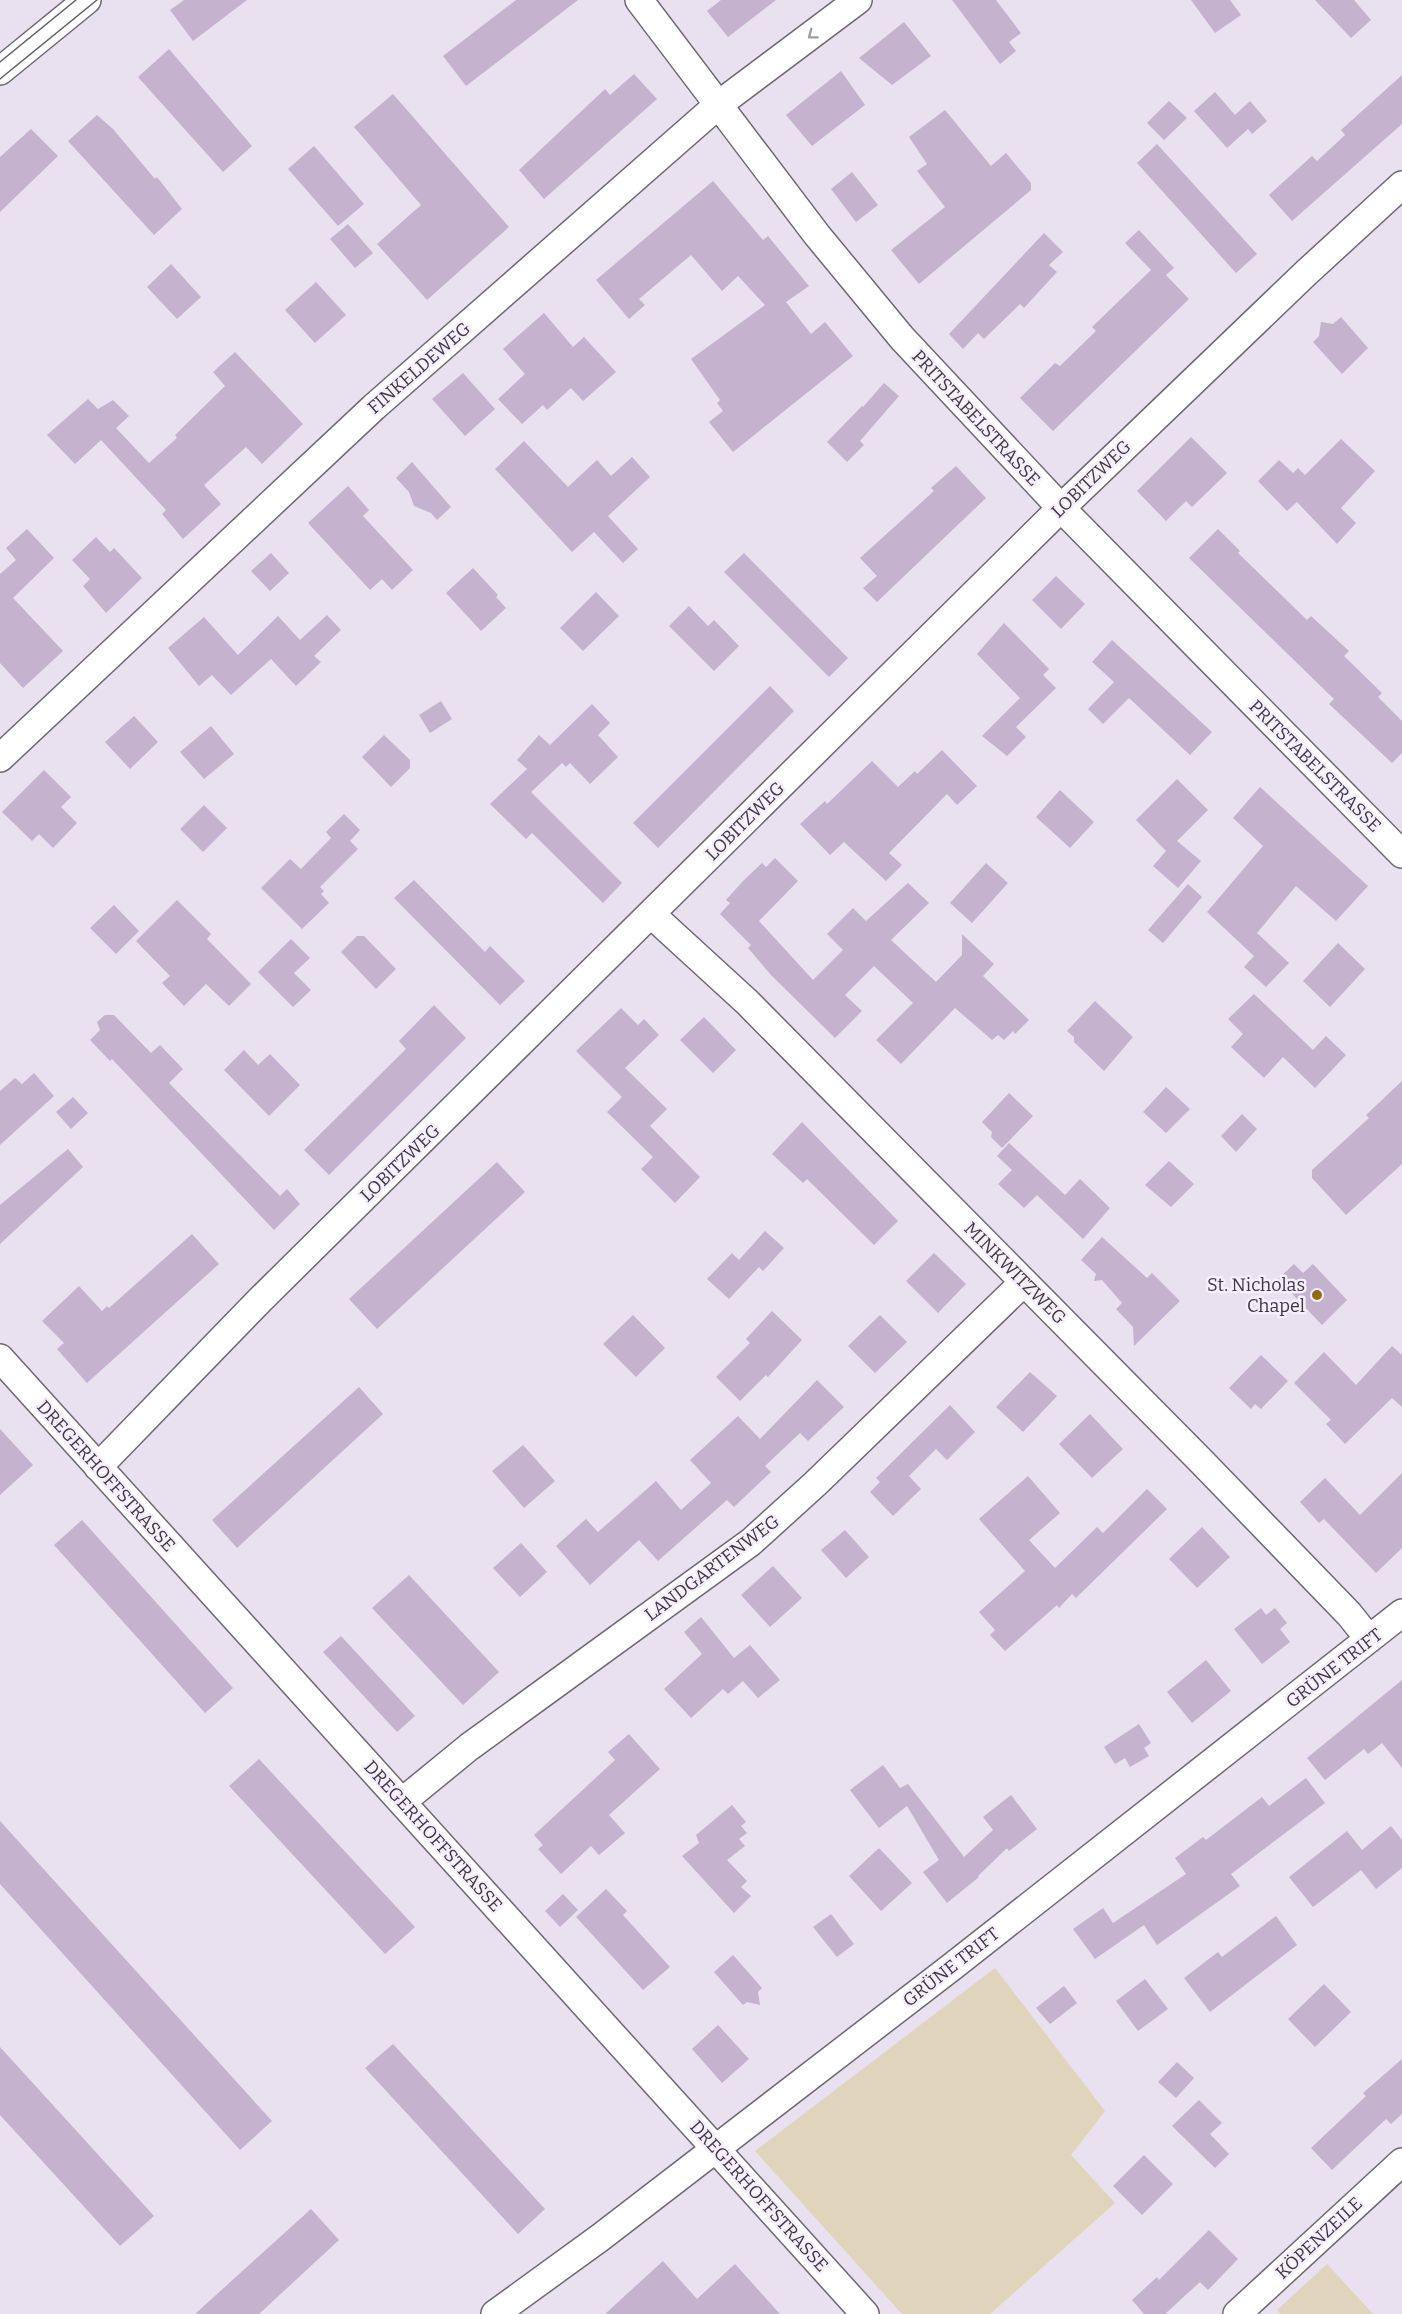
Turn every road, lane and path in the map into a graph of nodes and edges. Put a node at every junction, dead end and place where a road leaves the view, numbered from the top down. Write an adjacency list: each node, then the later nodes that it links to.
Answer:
1 (87, 0): 4 (street)
2 (639, 0): 5 (street, PRITSTABELSTRASSE)
3 (858, 0): 5 (street, FINKELDEWEG, one-way to 5)
4 (0, 71)
5 (718, 105): 7 (street, PRITSTABELSTRASSE); 8 (street, FINKELDEWEG)
6 (1402, 185): 7 (street, LOBITZWEG)
7 (1060, 508): 9 (street, PRITSTABELSTRASSE); 10 (street, LOBITZWEG)
8 (0, 758)
9 (1402, 854)
10 (652, 915): 11 (street, MINKWITZWEG); 13 (street, LOBITZWEG)
11 (1024, 1282): 15 (street, MINKWITZWEG); 16 (street, LANDGARTENWEG)
12 (0, 1359): 13 (street, DREGERHOFFSTRASSE)
13 (98, 1467): 16 (street, DREGERHOFFSTRASSE)
14 (1402, 1613): 15 (street, GRÜNE TRIFT)
15 (1370, 1639): 17 (street, GRÜNE TRIFT)
16 (403, 1801): 17 (street, DREGERHOFFSTRASSE)
17 (715, 2148): 19 (street, GRÜNE TRIFT); 20 (street, DREGERHOFFSTRASSE)
18 (1402, 2162): 21 (street, KÖPENZEILE)
19 (495, 2314)
20 (865, 2314)
21 (1237, 2314)

